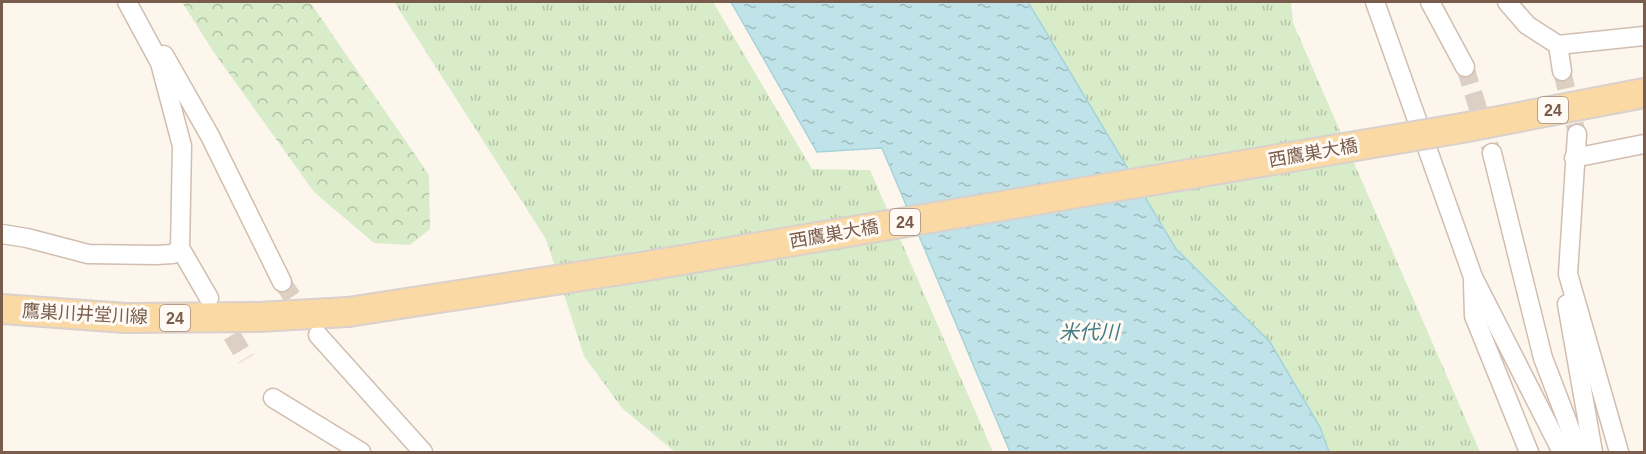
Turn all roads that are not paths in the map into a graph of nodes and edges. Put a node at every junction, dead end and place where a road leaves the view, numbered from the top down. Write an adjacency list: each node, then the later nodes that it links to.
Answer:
1 (128, 2): 15 (street); 18 (street)
2 (1375, 2): 17 (street)
3 (1430, 2): 7 (street)
4 (1507, 2): 6 (street)
5 (1644, 36): 6 (street)
6 (1558, 45): 8 (street)
7 (1465, 67)
8 (1562, 71)
9 (1644, 93): 21 (main road, 西鷹巣大橋 / 24, bridge)
10 (1577, 134): 13 (street)
11 (1644, 144): 13 (street)
12 (1492, 153): 28 (street)
13 (1574, 158): 16 (street)
14 (2, 234): 15 (street)
15 (180, 248): 19 (street)
16 (1568, 274): 29 (street); 30 (street)
17 (1473, 277): 26 (street); 27 (street)
18 (282, 282)
19 (209, 298)
20 (2, 309): 21 (main road, 鷹巣川井堂川線 / 24)
21 (348, 312)
22 (318, 334): 25 (street)
23 (273, 398): 24 (street)
24 (361, 453)
25 (423, 453)
26 (1529, 453)
27 (1562, 453)
28 (1579, 453)
29 (1593, 453)
30 (1619, 453)

